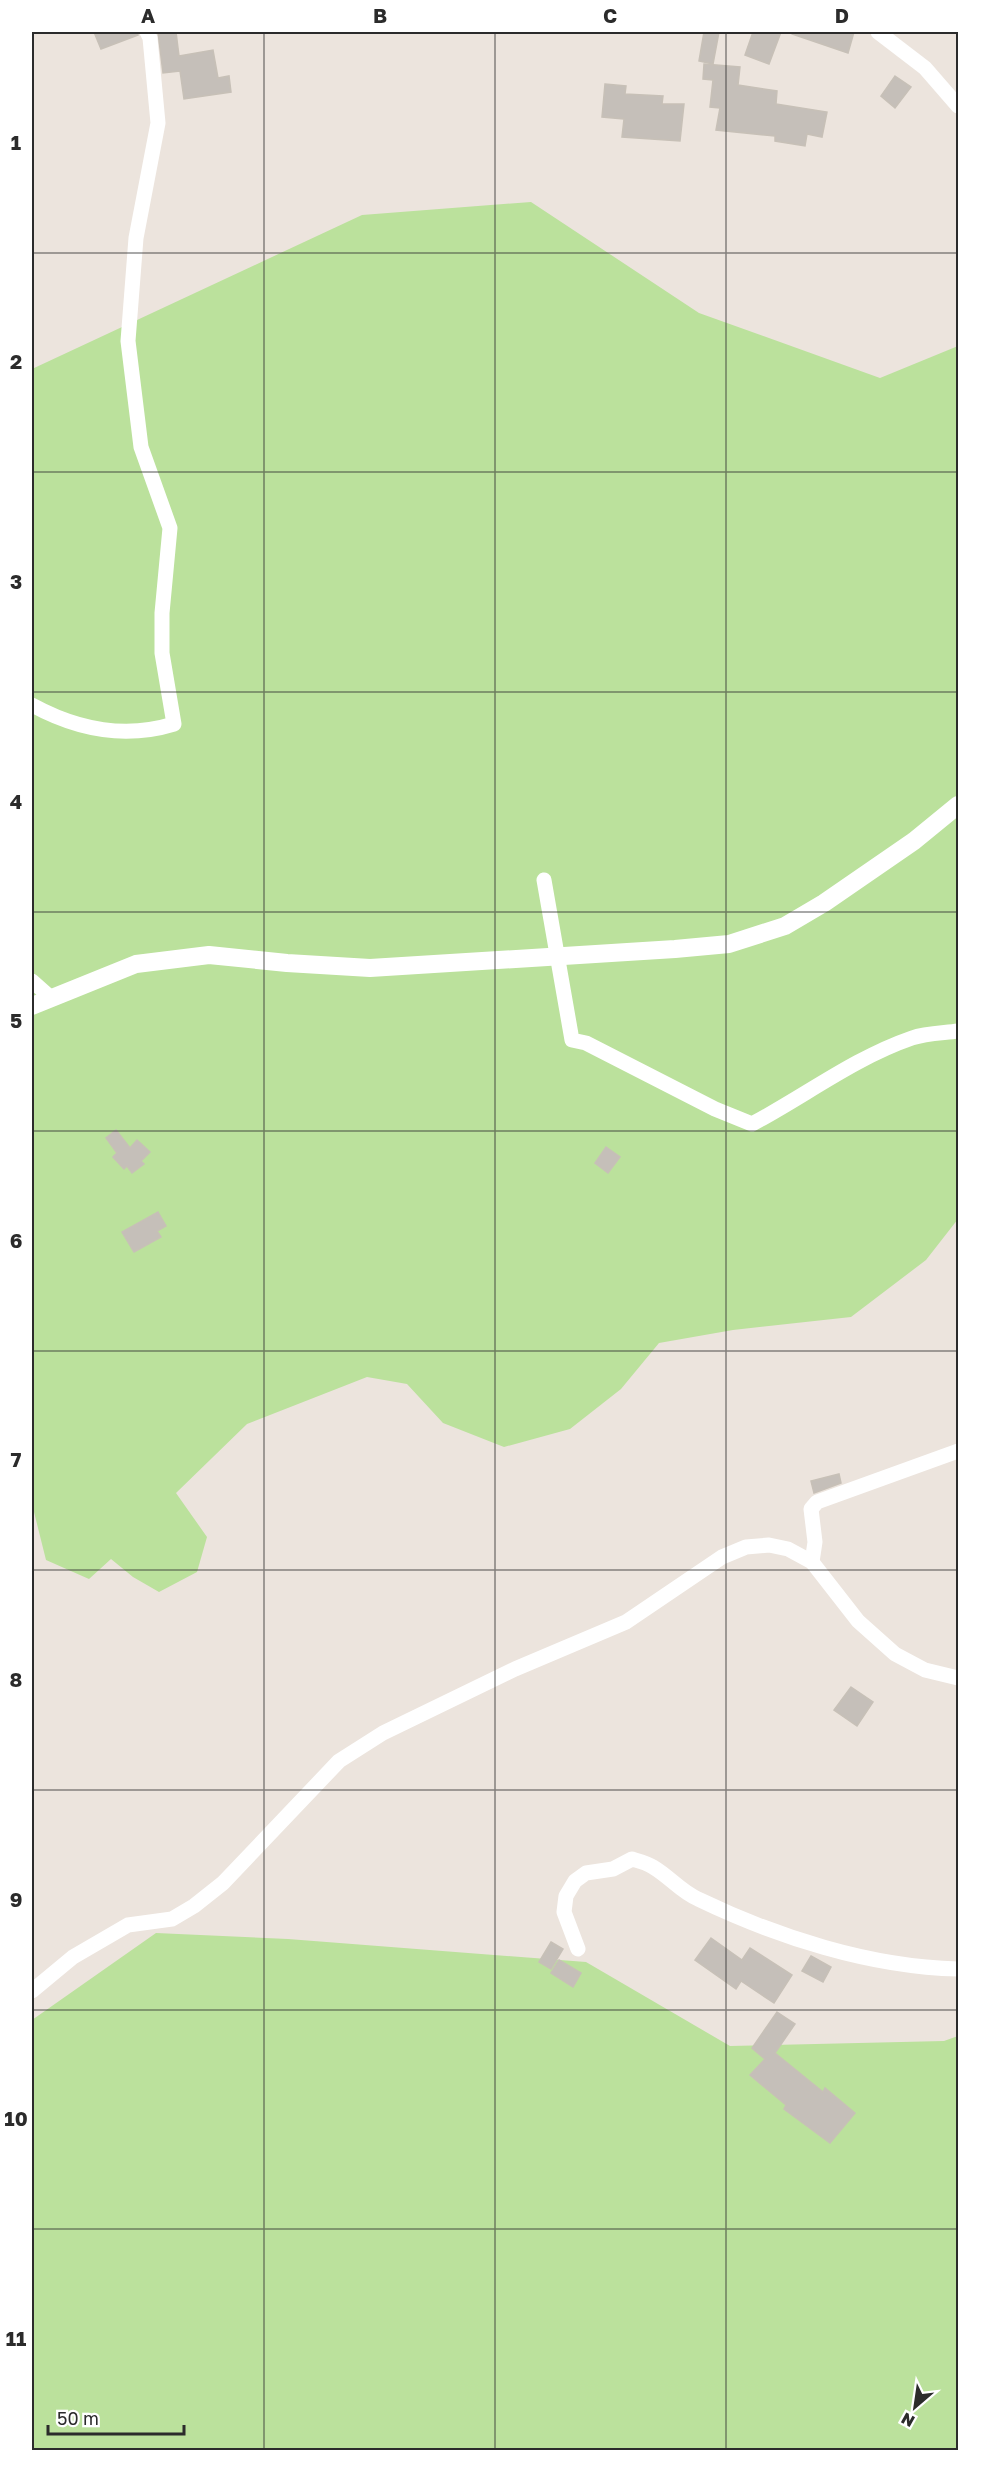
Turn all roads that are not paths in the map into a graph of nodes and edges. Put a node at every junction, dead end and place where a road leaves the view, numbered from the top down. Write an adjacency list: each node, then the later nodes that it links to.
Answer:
1 (147, 32): 4 (street)
2 (878, 32): 3 (street)
3 (958, 105)
4 (32, 705)
5 (958, 805): 8 (street)
6 (544, 880): 10 (street)
7 (32, 981): 8 (street)
8 (50, 997): 9 (street)
9 (32, 1006)
10 (958, 1031)
11 (958, 1451): 12 (street)
12 (812, 1562): 13 (street); 16 (street)
13 (958, 1678)
14 (579, 1949): 15 (street)
15 (958, 1968)
16 (32, 1991)

